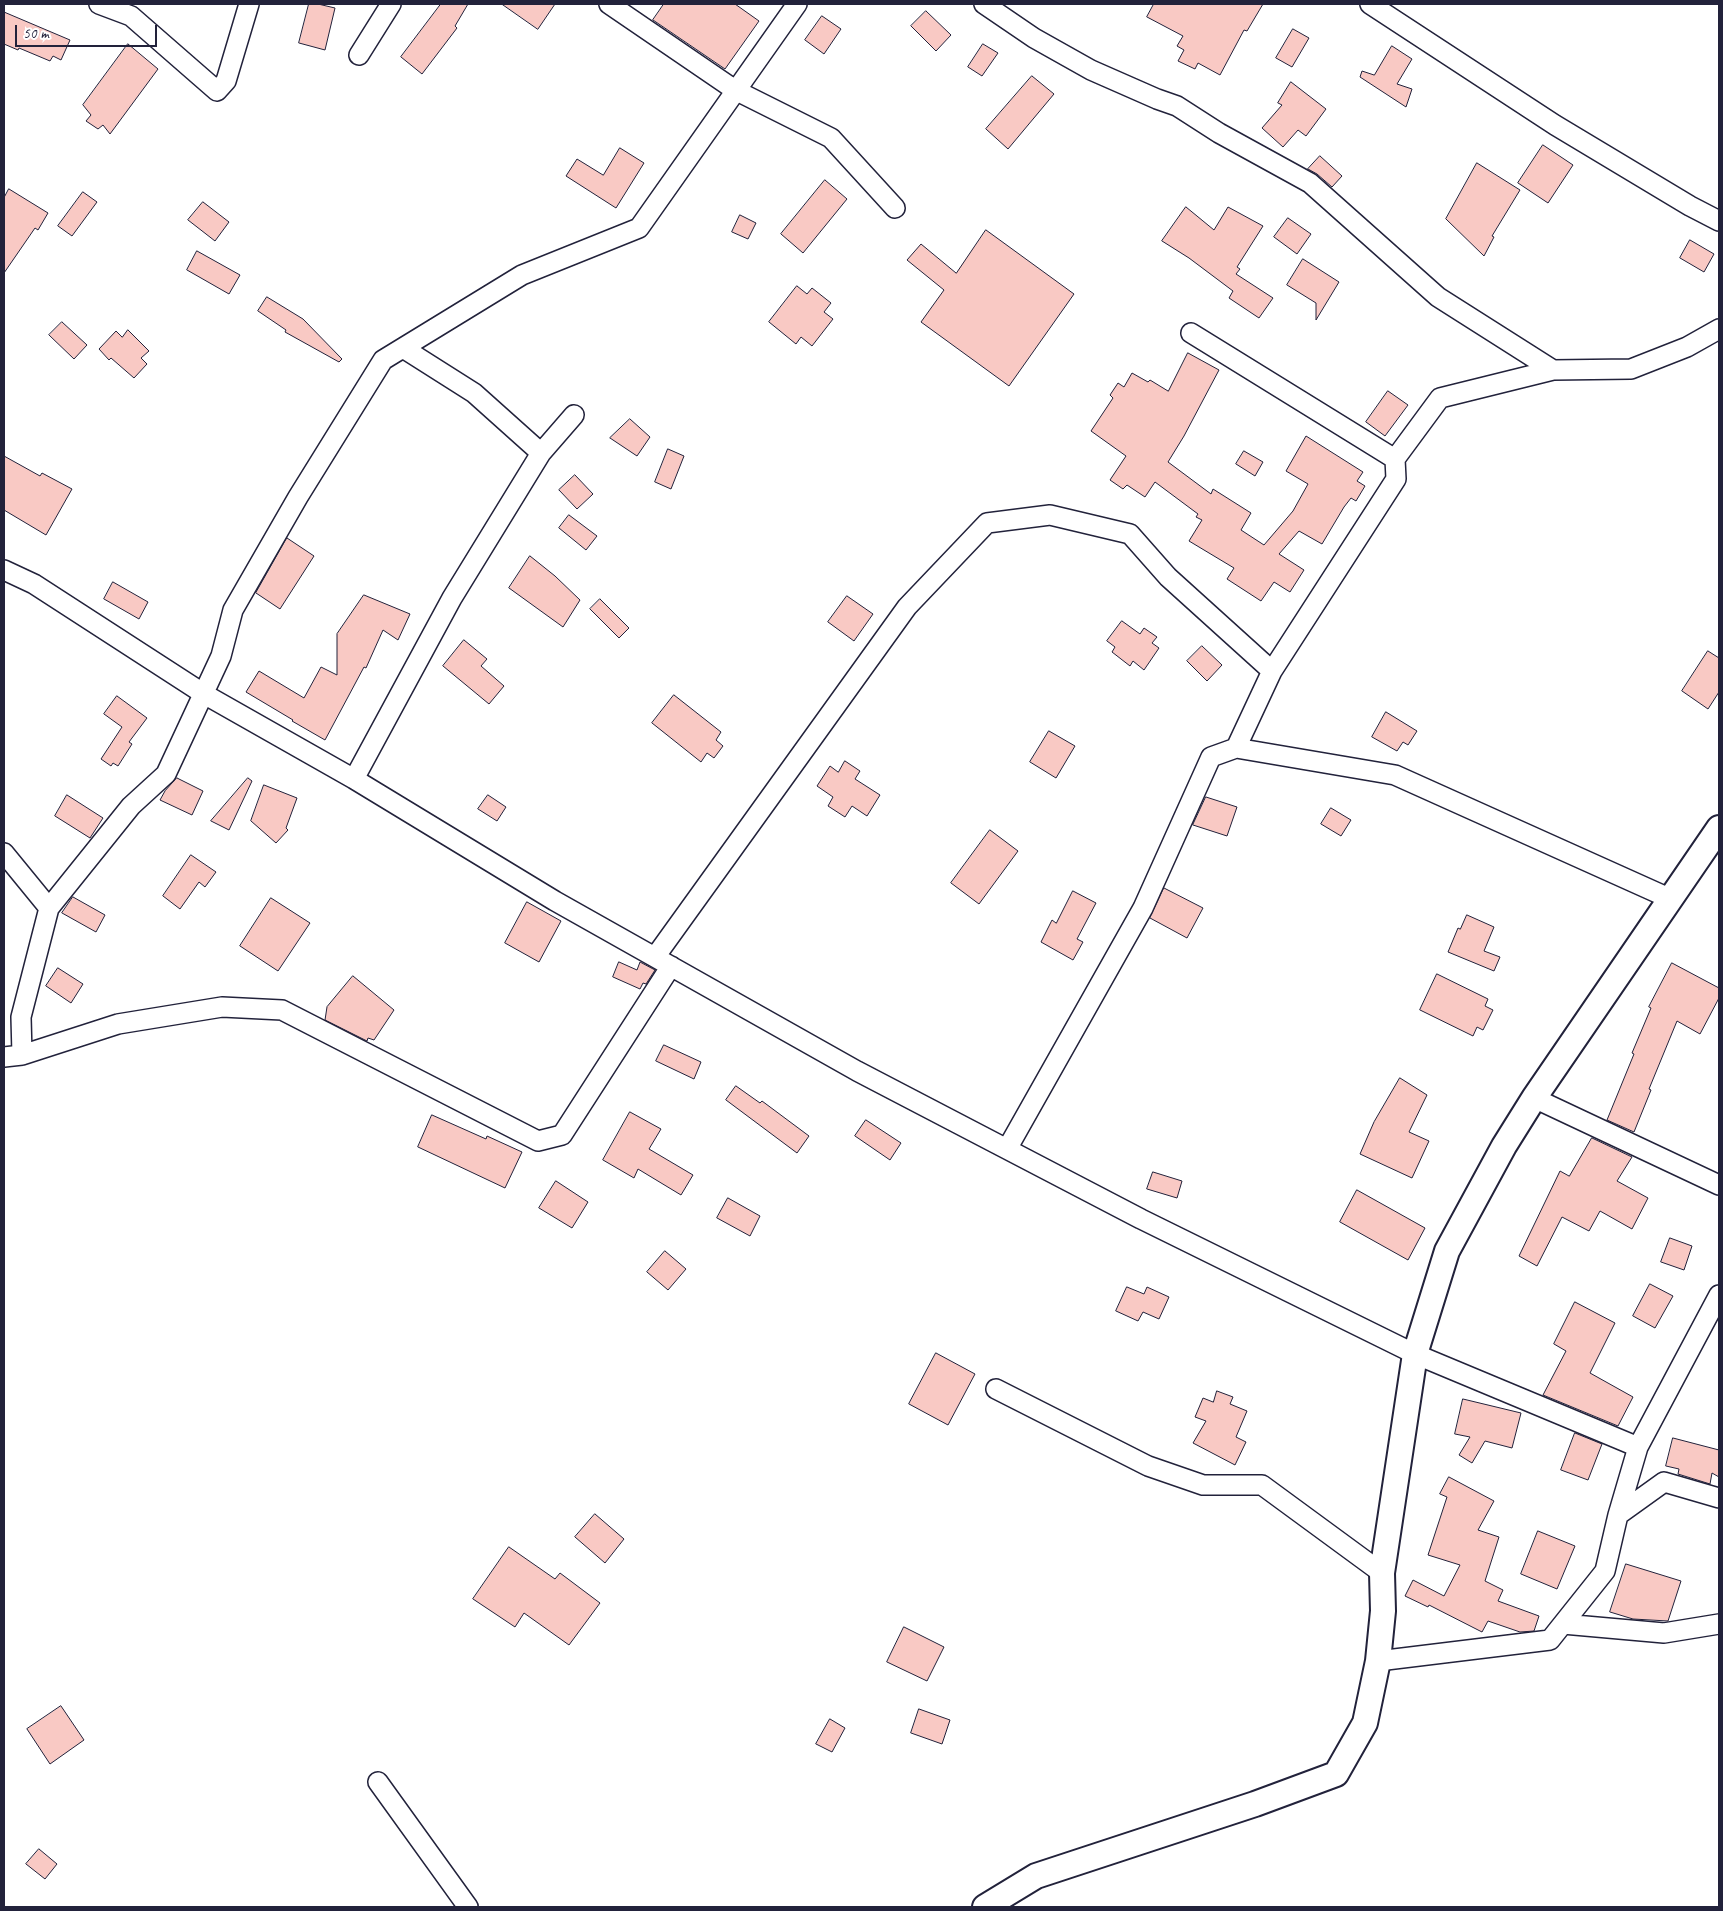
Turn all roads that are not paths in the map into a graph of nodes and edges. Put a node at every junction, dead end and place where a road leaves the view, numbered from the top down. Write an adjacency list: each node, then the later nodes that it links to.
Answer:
1 (99, 4): 2 (street)
2 (249, 4)
3 (391, 4): 8 (street)
4 (609, 4): 9 (street)
5 (796, 4): 9 (street)
6 (984, 4): 15 (street)
7 (1370, 4): 11 (street)
8 (360, 54)
9 (735, 90): 10 (street); 14 (street)
10 (895, 208)
11 (1719, 221)
12 (1719, 329): 15 (street)
13 (1192, 333): 18 (street)
14 (403, 348): 17 (street); 21 (street)
15 (1553, 370): 18 (street)
16 (574, 415): 17 (street)
17 (541, 453): 23 (street)
18 (1395, 459): 20 (street)
19 (4, 570): 21 (street)
20 (1272, 671): 22 (street); 28 (street)
21 (204, 694): 23 (street); 27 (street)
22 (1236, 748): 26 (street); 31 (street)
23 (354, 779): 28 (street)
24 (1719, 828): 26 (street)
25 (4, 853): 27 (street)
26 (1671, 899): 30 (street)
27 (49, 908): 29 (street)
28 (663, 962): 29 (street); 31 (street)
29 (13, 1056)
30 (1534, 1098): 32 (street); 34 (street)
31 (1007, 1148): 34 (street)
32 (1719, 1185)
33 (1719, 1294): 36 (street)
34 (1415, 1354): 36 (street); 39 (street)
35 (996, 1389): 39 (street)
36 (1638, 1447): 38 (street)
37 (1719, 1498): 38 (street)
38 (1618, 1515): 40 (street)
39 (1382, 1573): 42 (street)
40 (1562, 1624): 41 (street); 42 (street)
41 (1719, 1624)
42 (1378, 1661): 45 (street)
43 (378, 1782): 44 (street)
44 (468, 1907)
45 (984, 1907)

